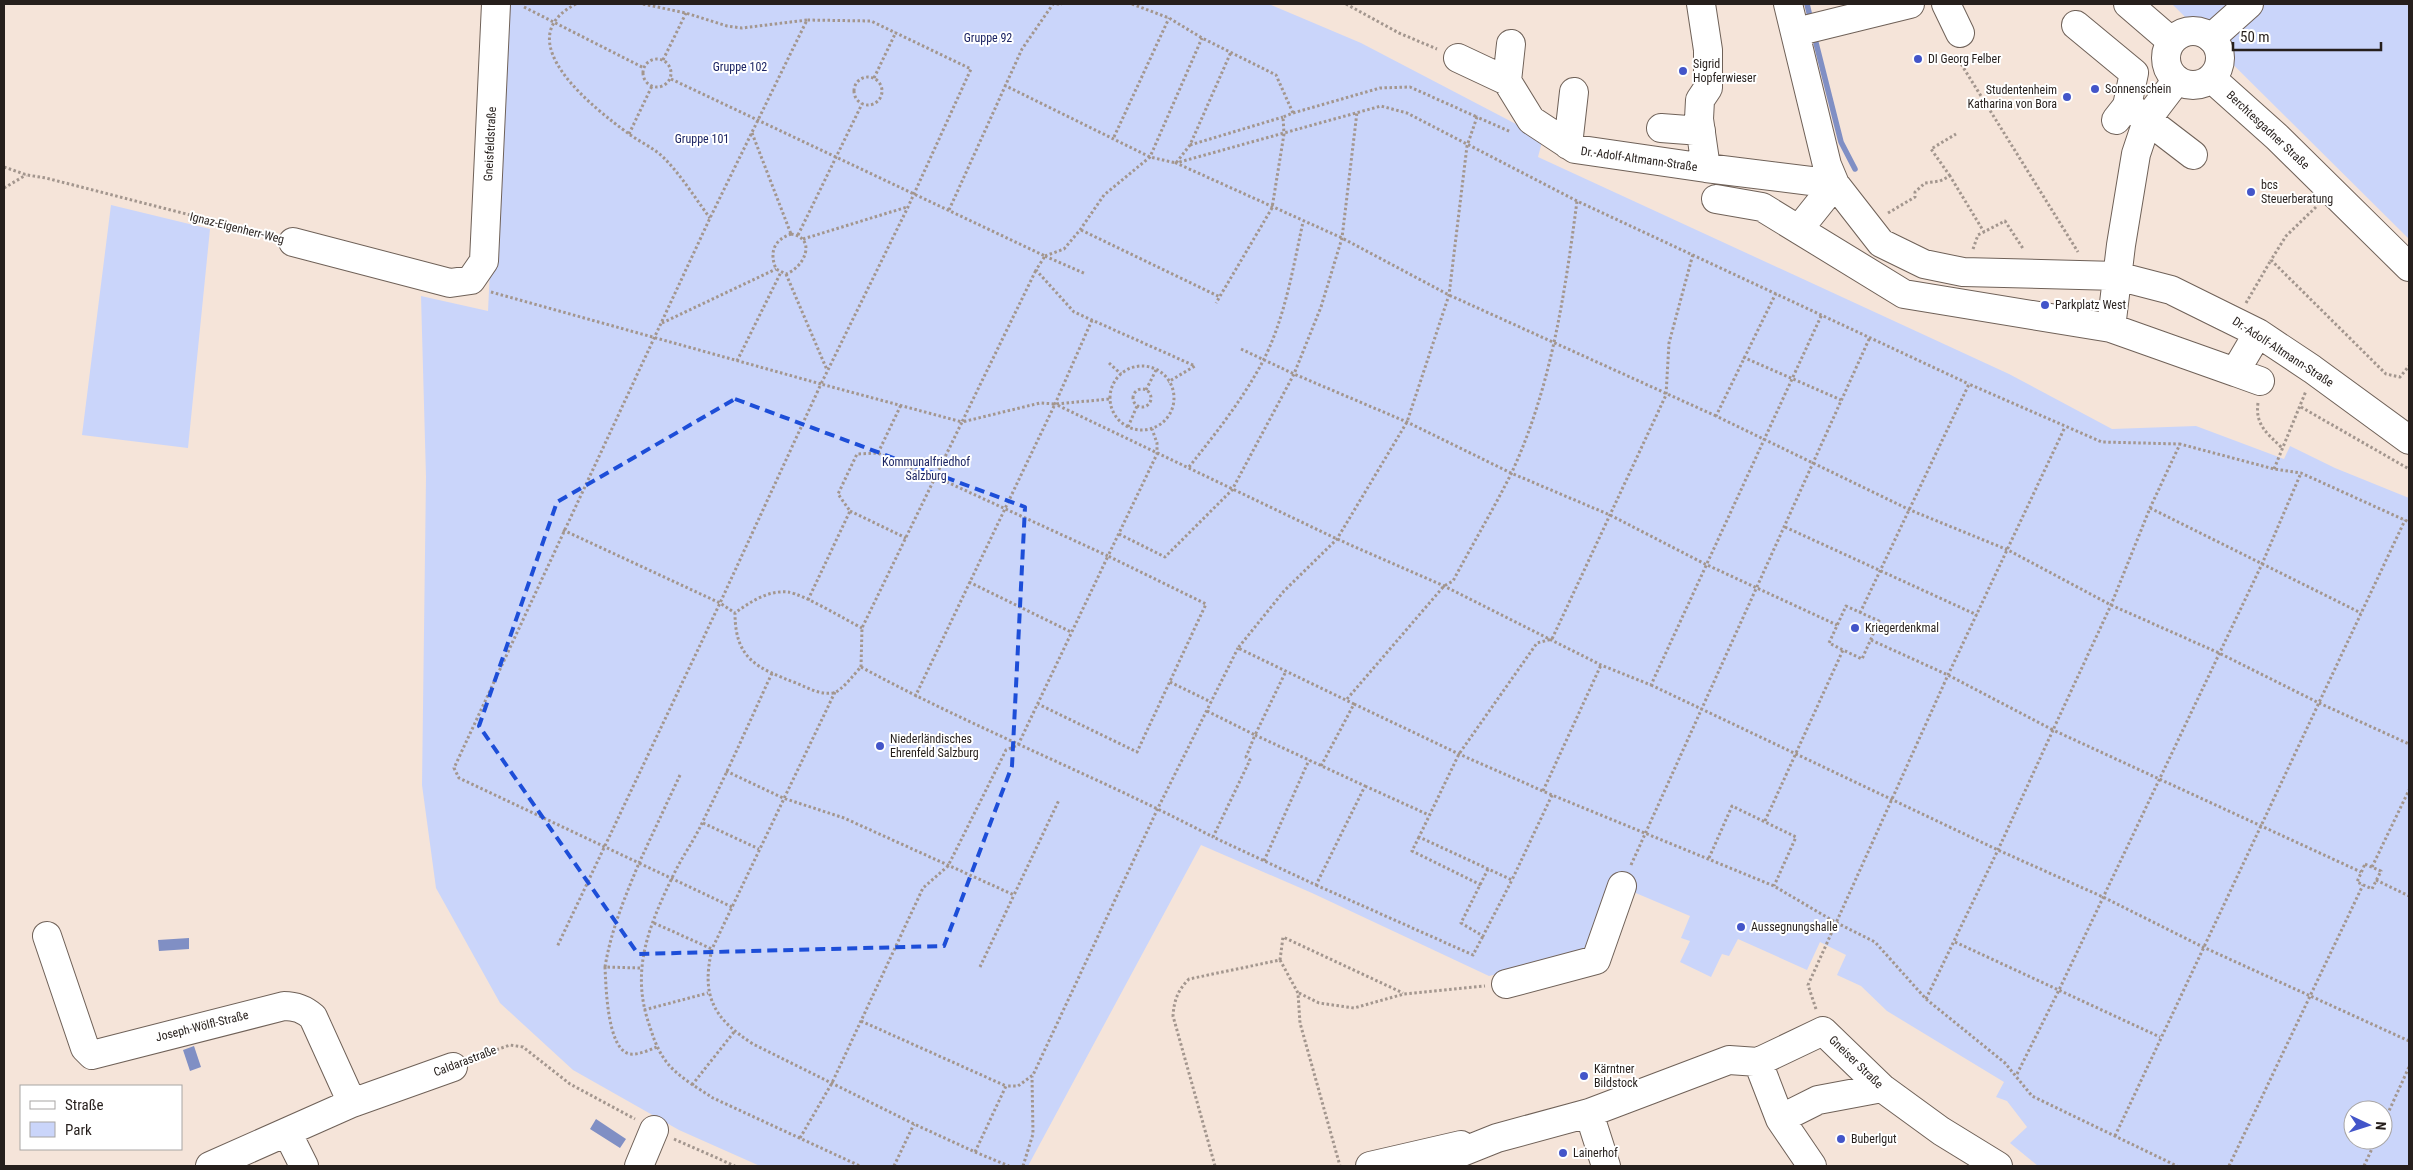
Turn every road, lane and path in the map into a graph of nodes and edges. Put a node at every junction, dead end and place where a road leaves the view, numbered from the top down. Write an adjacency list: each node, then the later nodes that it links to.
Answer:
1 (496, 4): 98 (street, Gneisfeldstraße)
2 (576, 4): 17 (path)
3 (643, 4): 14 (path)
4 (1062, 4): 35 (path)
5 (1132, 4): 15 (path)
6 (1346, 4): 27 (path)
7 (1701, 4): 46 (street, Dr.-Adolf-Altmann-Straße)
8 (1788, 4): 19 (street, Dr.-Adolf-Altmann-Straße)
9 (1910, 4): 19 (street)
10 (1946, 4): 21 (street)
11 (2128, 4): 24 (street)
12 (2249, 4): 23 (street)
13 (524, 8): 17 (path)
14 (686, 13): 16 (path); 28 (path)
15 (1169, 18): 22 (path); 51 (path)
16 (807, 20): 20 (path); 44 (path)
17 (552, 23): 29 (path); 48 (path)
18 (2076, 25): 41 (street)
19 (1810, 28): 63 (street, Dr.-Adolf-Altmann-Straße)
20 (896, 32): 30 (path); 65 (path)
21 (1960, 33): 84 (path)
22 (1202, 38): 26 (path); 57 (path)
23 (2210, 38): 24 (street); 31 (street)
24 (2171, 41): 33 (street)
25 (1511, 44): 34 (street)
26 (1231, 52): 40 (path); 52 (path)
27 (1458, 58): 34 (street)
28 (663, 60): 29 (path); 32 (path)
29 (644, 68): 36 (path)
30 (874, 78): 38 (path); 38 (path)
31 (2211, 78): 33 (street); 88 (street, Berchtesgadner Straße)
32 (670, 79): 36 (path); 44 (path)
33 (2176, 80): 41 (street)
34 (1507, 81): 53 (street, Dr.-Adolf-Altmann-Straße)
35 (1004, 85): 51 (path); 71 (path)
36 (652, 86): 48 (path)
37 (1574, 92): 53 (street)
38 (862, 104): 56 (path)
39 (1357, 112): 49 (path); 54 (path); 80 (path)
40 (1293, 114): 42 (path); 43 (path)
41 (2130, 115): 55 (street); 97 (street)
42 (1283, 117): 49 (path); 52 (path)
43 (1477, 117)
44 (759, 120): 47 (path); 56 (path)
45 (1660, 128): 46 (street)
46 (1701, 131): 60 (street, Dr.-Adolf-Altmann-Straße)
47 (752, 133): 72 (path); 78 (path)
48 (629, 134): 72 (path)
49 (1284, 134): 58 (path); 70 (path)
50 (1956, 134): 62 (path)
51 (1114, 137): 57 (path)
52 (1190, 145): 58 (path)
53 (1568, 145): 60 (street, Dr.-Adolf-Altmann-Straße)
54 (1467, 146): 67 (path); 100 (path)
55 (2193, 155)
56 (836, 156): 65 (path); 79 (path)
57 (1150, 156): 58 (path); 76 (path)
58 (1176, 163): 70 (path)
59 (4, 167): 61 (path, Ignaz-Eigenherr-Weg)
60 (1706, 168): 63 (street, Dr.-Adolf-Altmann-Straße)
61 (27, 175): 64 (path); 82 (path, Ignaz-Eigenherr-Weg)
62 (1950, 176): 74 (path); 77 (path)
63 (1835, 184): 74 (street, Dr.-Adolf-Altmann-Straße); 75 (street)
64 (4, 188)
65 (914, 194): 69 (path); 71 (path)
66 (1716, 199): 75 (street)
67 (1577, 201): 85 (path); 110 (path)
68 (2319, 204): 87 (path)
69 (908, 207): 81 (path); 119 (path)
70 (1272, 208): 73 (path); 101 (path)
71 (949, 210): 86 (path)
72 (710, 218): 105 (path)
73 (1303, 222): 80 (path); 113 (path)
74 (1868, 226): 83 (street, Dr.-Adolf-Altmann-Straße)
75 (1799, 229): 92 (street)
76 (1080, 230): 86 (path); 101 (path)
77 (1984, 232): 93 (path); 96 (path)
78 (791, 234): 79 (path); 89 (path)
79 (798, 235): 81 (path)
80 (1342, 238): 100 (path); 122 (path)
81 (803, 239): 94 (path)
82 (293, 242): 98 (street, Ignaz-Eigenherr-Weg)
83 (1896, 250): 92 (street); 93 (street, Dr.-Adolf-Altmann-Straße)
84 (2079, 253)
85 (1693, 254): 99 (path); 130 (path)
86 (1045, 256): 90 (path); 95 (path)
87 (2271, 260): 106 (path); 120 (path)
88 (2409, 266)
89 (776, 269): 91 (path); 105 (path)
90 (1036, 270): 104 (path); 138 (path)
91 (781, 272): 94 (path); 114 (path)
92 (1871, 273): 107 (street)
93 (1988, 273): 96 (street, Dr.-Adolf-Altmann-Straße)
94 (786, 274): 119 (path)
95 (1086, 274)
96 (2040, 275): 97 (street, Dr.-Adolf-Altmann-Straße)
97 (2117, 276): 106 (street, Dr.-Adolf-Altmann-Straße); 107 (street)
98 (479, 286): 109 (path)
99 (1776, 293): 103 (path); 112 (path)
100 (1449, 295): 110 (path); 139 (path)
101 (1220, 297): 102 (path)
102 (1216, 302)
103 (1822, 314): 108 (path); 125 (path)
104 (1092, 320): 126 (path); 133 (path)
105 (661, 324): 109 (path)
106 (2246, 327): 117 (street, Dr.-Adolf-Altmann-Straße); 124 (street)
107 (2110, 328): 124 (street)
108 (1870, 337): 128 (path); 132 (path)
109 (654, 338): 114 (path); 165 (path)
110 (1554, 340): 130 (path); 153 (path)
111 (1241, 349): 113 (path)
112 (1743, 357): 125 (path); 137 (path)
113 (1264, 360): 122 (path); 150 (path)
114 (737, 361): 127 (path)
115 (1109, 362): 121 (path)
116 (2409, 366): 120 (path)
117 (2312, 369): 136 (path); 143 (street, Dr.-Adolf-Altmann-Straße)
118 (1156, 370): 121 (path); 126 (path); 129 (path)
119 (827, 371): 127 (path)
120 (2405, 372): 123 (path)
121 (1121, 374): 131 (path)
122 (1294, 374): 139 (path); 156 (path)
123 (2409, 374)
124 (2248, 376): 146 (path)
125 (1792, 379): 132 (path); 144 (path)
126 (1168, 382): 142 (path)
127 (821, 384): 134 (path); 178 (path)
128 (1969, 384): 141 (path); 159 (path)
129 (1146, 390): 135 (path); 135 (path)
130 (1666, 395): 137 (path); 161 (path)
131 (1110, 399): 133 (path); 140 (path)
132 (1841, 400): 149 (path)
133 (1055, 404): 138 (path); 148 (path); 158 (path)
134 (901, 405): 138 (path); 147 (path)
135 (1137, 406): 140 (path)
136 (2301, 408): 146 (path); 151 (path)
137 (1716, 416): 144 (path)
138 (962, 422): 155 (path)
139 (1408, 422): 153 (path); 168 (path)
140 (1128, 427): 142 (path)
141 (2065, 427): 145 (path); 169 (path)
142 (1152, 429): 148 (path)
143 (2408, 437)
144 (1765, 439): 149 (path); 171 (path)
145 (2180, 444): 152 (path); 157 (path)
146 (2282, 448): 152 (path)
147 (878, 453): 155 (path); 160 (path)
148 (1157, 454): 150 (path); 166 (path)
149 (1815, 462): 159 (path); 164 (path)
150 (1189, 467): 156 (path)
151 (2409, 469)
152 (2274, 470): 154 (path)
153 (1511, 473): 161 (path); 175 (path)
154 (2301, 473): 162 (path); 172 (path)
155 (936, 477): 158 (path); 167 (path)
156 (1232, 490): 166 (path); 168 (path)
157 (2150, 508): 172 (path); 179 (path)
158 (1005, 510): 170 (path); 174 (path)
159 (1910, 510): 169 (path); 173 (path)
160 (850, 511): 167 (path); 177 (path)
161 (1610, 515): 171 (path); 187 (path)
162 (2405, 520): 163 (path); 180 (path)
163 (2409, 522)
164 (1786, 527): 173 (path); 176 (path)
165 (563, 530): 178 (path); 234 (path)
166 (1119, 534): 170 (path)
167 (906, 538): 185 (path)
168 (1337, 539): 175 (path); 189 (path)
169 (2008, 550): 179 (path); 183 (path)
170 (1108, 556): 186 (path); 197 (path)
171 (1705, 564): 176 (path); 198 (path)
172 (2262, 564): 180 (path); 191 (path)
173 (1880, 572): 182 (path); 183 (path)
174 (969, 582): 186 (path); 200 (path)
175 (1444, 586): 187 (path); 201 (path)
176 (1756, 587): 184 (path); 206 (path)
177 (808, 600): 181 (path); 185 (path)
178 (720, 604): 181 (path); 234 (path)
179 (2111, 605): 191 (path); 208 (path)
180 (2361, 612): 203 (path)
181 (735, 613): 195 (path)
182 (1860, 613): 184 (path); 188 (path)
183 (1977, 615): 196 (path)
184 (1837, 625): 190 (path)
185 (862, 628): 193 (path)
186 (1072, 632): 204 (path)
187 (1552, 639): 192 (path); 213 (path)
188 (1871, 640): 190 (path); 196 (path)
189 (1238, 648): 194 (path); 202 (path)
190 (1843, 650): 212 (path)
191 (2219, 653): 203 (path); 218 (path)
192 (1601, 665): 198 (path); 221 (path)
193 (860, 667): 199 (path); 200 (path)
194 (1286, 671): 201 (path); 209 (path)
195 (772, 673): 199 (path); 216 (path)
196 (1948, 675): 208 (path); 224 (path)
197 (1170, 682): 202 (path); 204 (path)
198 (1651, 685): 206 (path)
199 (835, 692): 223 (path)
200 (915, 696): 211 (path)
201 (1347, 700): 205 (path)
202 (1211, 702): 207 (path)
203 (2318, 702): 210 (path); 230 (path)
204 (1038, 704): 211 (path)
205 (1354, 704): 213 (path); 215 (path)
206 (1701, 708): 212 (path); 231 (path)
207 (1207, 710): 209 (path); 226 (path)
208 (2053, 730): 218 (path); 236 (path)
209 (1254, 735): 214 (path); 232 (path)
210 (2409, 744)
211 (1018, 746): 226 (path); 240 (path)
212 (1796, 753): 224 (path); 228 (path)
213 (1459, 754): 221 (path); 227 (path)
214 (1309, 760): 215 (path); 238 (path)
215 (1320, 766): 219 (path)
216 (726, 771): 223 (path); 229 (path)
217 (680, 775): 239 (path)
218 (2159, 780): 230 (path); 254 (path)
219 (1365, 786): 227 (path); 247 (path)
220 (2409, 790): 241 (path)
221 (1543, 791): 222 (path)
222 (1552, 795): 231 (path); 245 (path)
223 (783, 798): 235 (path); 240 (path)
224 (1893, 799): 236 (path); 256 (path)
225 (1059, 800): 252 (path)
226 (1158, 808): 232 (path); 286 (path)
227 (1429, 815): 233 (path)
228 (1765, 821): 237 (path); 251 (path)
229 (702, 823): 235 (path); 244 (path)
230 (2261, 827): 243 (path); 262 (path)
231 (1645, 834): 237 (path); 250 (path)
232 (1213, 837): 238 (path)
233 (1419, 837): 242 (path); 248 (path)
234 (603, 847): 239 (path); 261 (path)
235 (758, 849): 255 (path)
236 (1998, 850): 254 (path); 260 (path)
237 (1709, 858): 251 (path)
238 (1264, 861): 247 (path)
239 (639, 863): 244 (path); 265 (path)
240 (948, 866): 252 (path); 276 (path)
241 (2372, 867): 243 (path); 246 (path)
242 (1488, 869): 245 (path); 248 (path)
243 (2361, 872): 249 (path)
244 (672, 878): 255 (path); 257 (path)
245 (1512, 880): 259 (path)
246 (2376, 880): 249 (path); 253 (path)
247 (1316, 885): 259 (path)
248 (1481, 885): 259 (path)
249 (2363, 885): 273 (path)
250 (1622, 886): 268 (street)
251 (1774, 886): 256 (path)
252 (1014, 895): 267 (path)
253 (2409, 896)
254 (2103, 897): 262 (path); 269 (path)
255 (732, 907): 263 (path)
256 (1835, 922): 274 (path); 277 (path)
257 (654, 923): 263 (path); 266 (path)
258 (48, 936): 292 (street, Joseph-Wölfl-Straße)
259 (1483, 936)
260 (1955, 942): 269 (path); 274 (path)
261 (557, 946)
262 (2203, 947): 273 (path); 279 (path)
263 (712, 949): 270 (path)
264 (1280, 960): 271 (path); 272 (path); 311 (path)
265 (605, 967): 266 (path); 281 (path)
266 (640, 968): 275 (path)
267 (980, 968)
268 (1506, 984): 272 (path)
269 (2059, 990): 279 (path); 285 (path)
270 (708, 993): 275 (path); 278 (path)
271 (1298, 993): 272 (path); 312 (path)
272 (1404, 994)
273 (2312, 996): 280 (path); 319 (path)
274 (1926, 999): 285 (path)
275 (644, 1010): 281 (path)
276 (862, 1021): 287 (path); 289 (path)
277 (1823, 1031): 282 (street, Gneiser Straße); 290 (street, Gneiser Straße)
278 (734, 1032): 287 (path); 288 (path)
279 (2160, 1037): 299 (path)
280 (2409, 1041)
281 (657, 1047): 288 (path)
282 (1758, 1062): 293 (street, Gneiser Straße); 294 (street)
283 (453, 1067): 292 (street, Caldarastraße); 297 (path, Caldarastraße)
284 (2409, 1067): 291 (path)
285 (2016, 1074): 299 (path)
286 (1032, 1076): 289 (path); 310 (path)
287 (832, 1083): 295 (path); 300 (path)
288 (692, 1085): 300 (path)
289 (1006, 1086): 302 (path)
290 (1882, 1088): 294 (street); 317 (street, Gneiser Straße)
291 (2393, 1102)
292 (352, 1103): 298 (street, Caldarastraße)
293 (1589, 1113): 296 (street, Gneiser Straße); 315 (street)
294 (1780, 1120): 316 (street)
295 (914, 1124): 302 (path); 308 (path)
296 (1535, 1127): 313 (street); 314 (street, Gneiser Straße)
297 (654, 1130): 305 (street); 306 (path, Caldarastraße)
298 (287, 1132): 303 (street, Caldarastraße); 304 (street)
299 (2115, 1136): 318 (path)
300 (800, 1138): 307 (path)
301 (2371, 1150): 320 (path)
302 (976, 1152): 309 (path)
303 (210, 1166)
304 (304, 1166)
305 (639, 1166)
306 (735, 1166)
307 (860, 1166)
308 (894, 1166)
309 (1009, 1166)
310 (1024, 1166)
311 (1215, 1166)
312 (1340, 1166)
313 (1370, 1166)
314 (1438, 1166)
315 (1606, 1166)
316 (1812, 1166)
317 (1998, 1166)
318 (2177, 1166)
319 (2229, 1166)
320 (2364, 1166)

